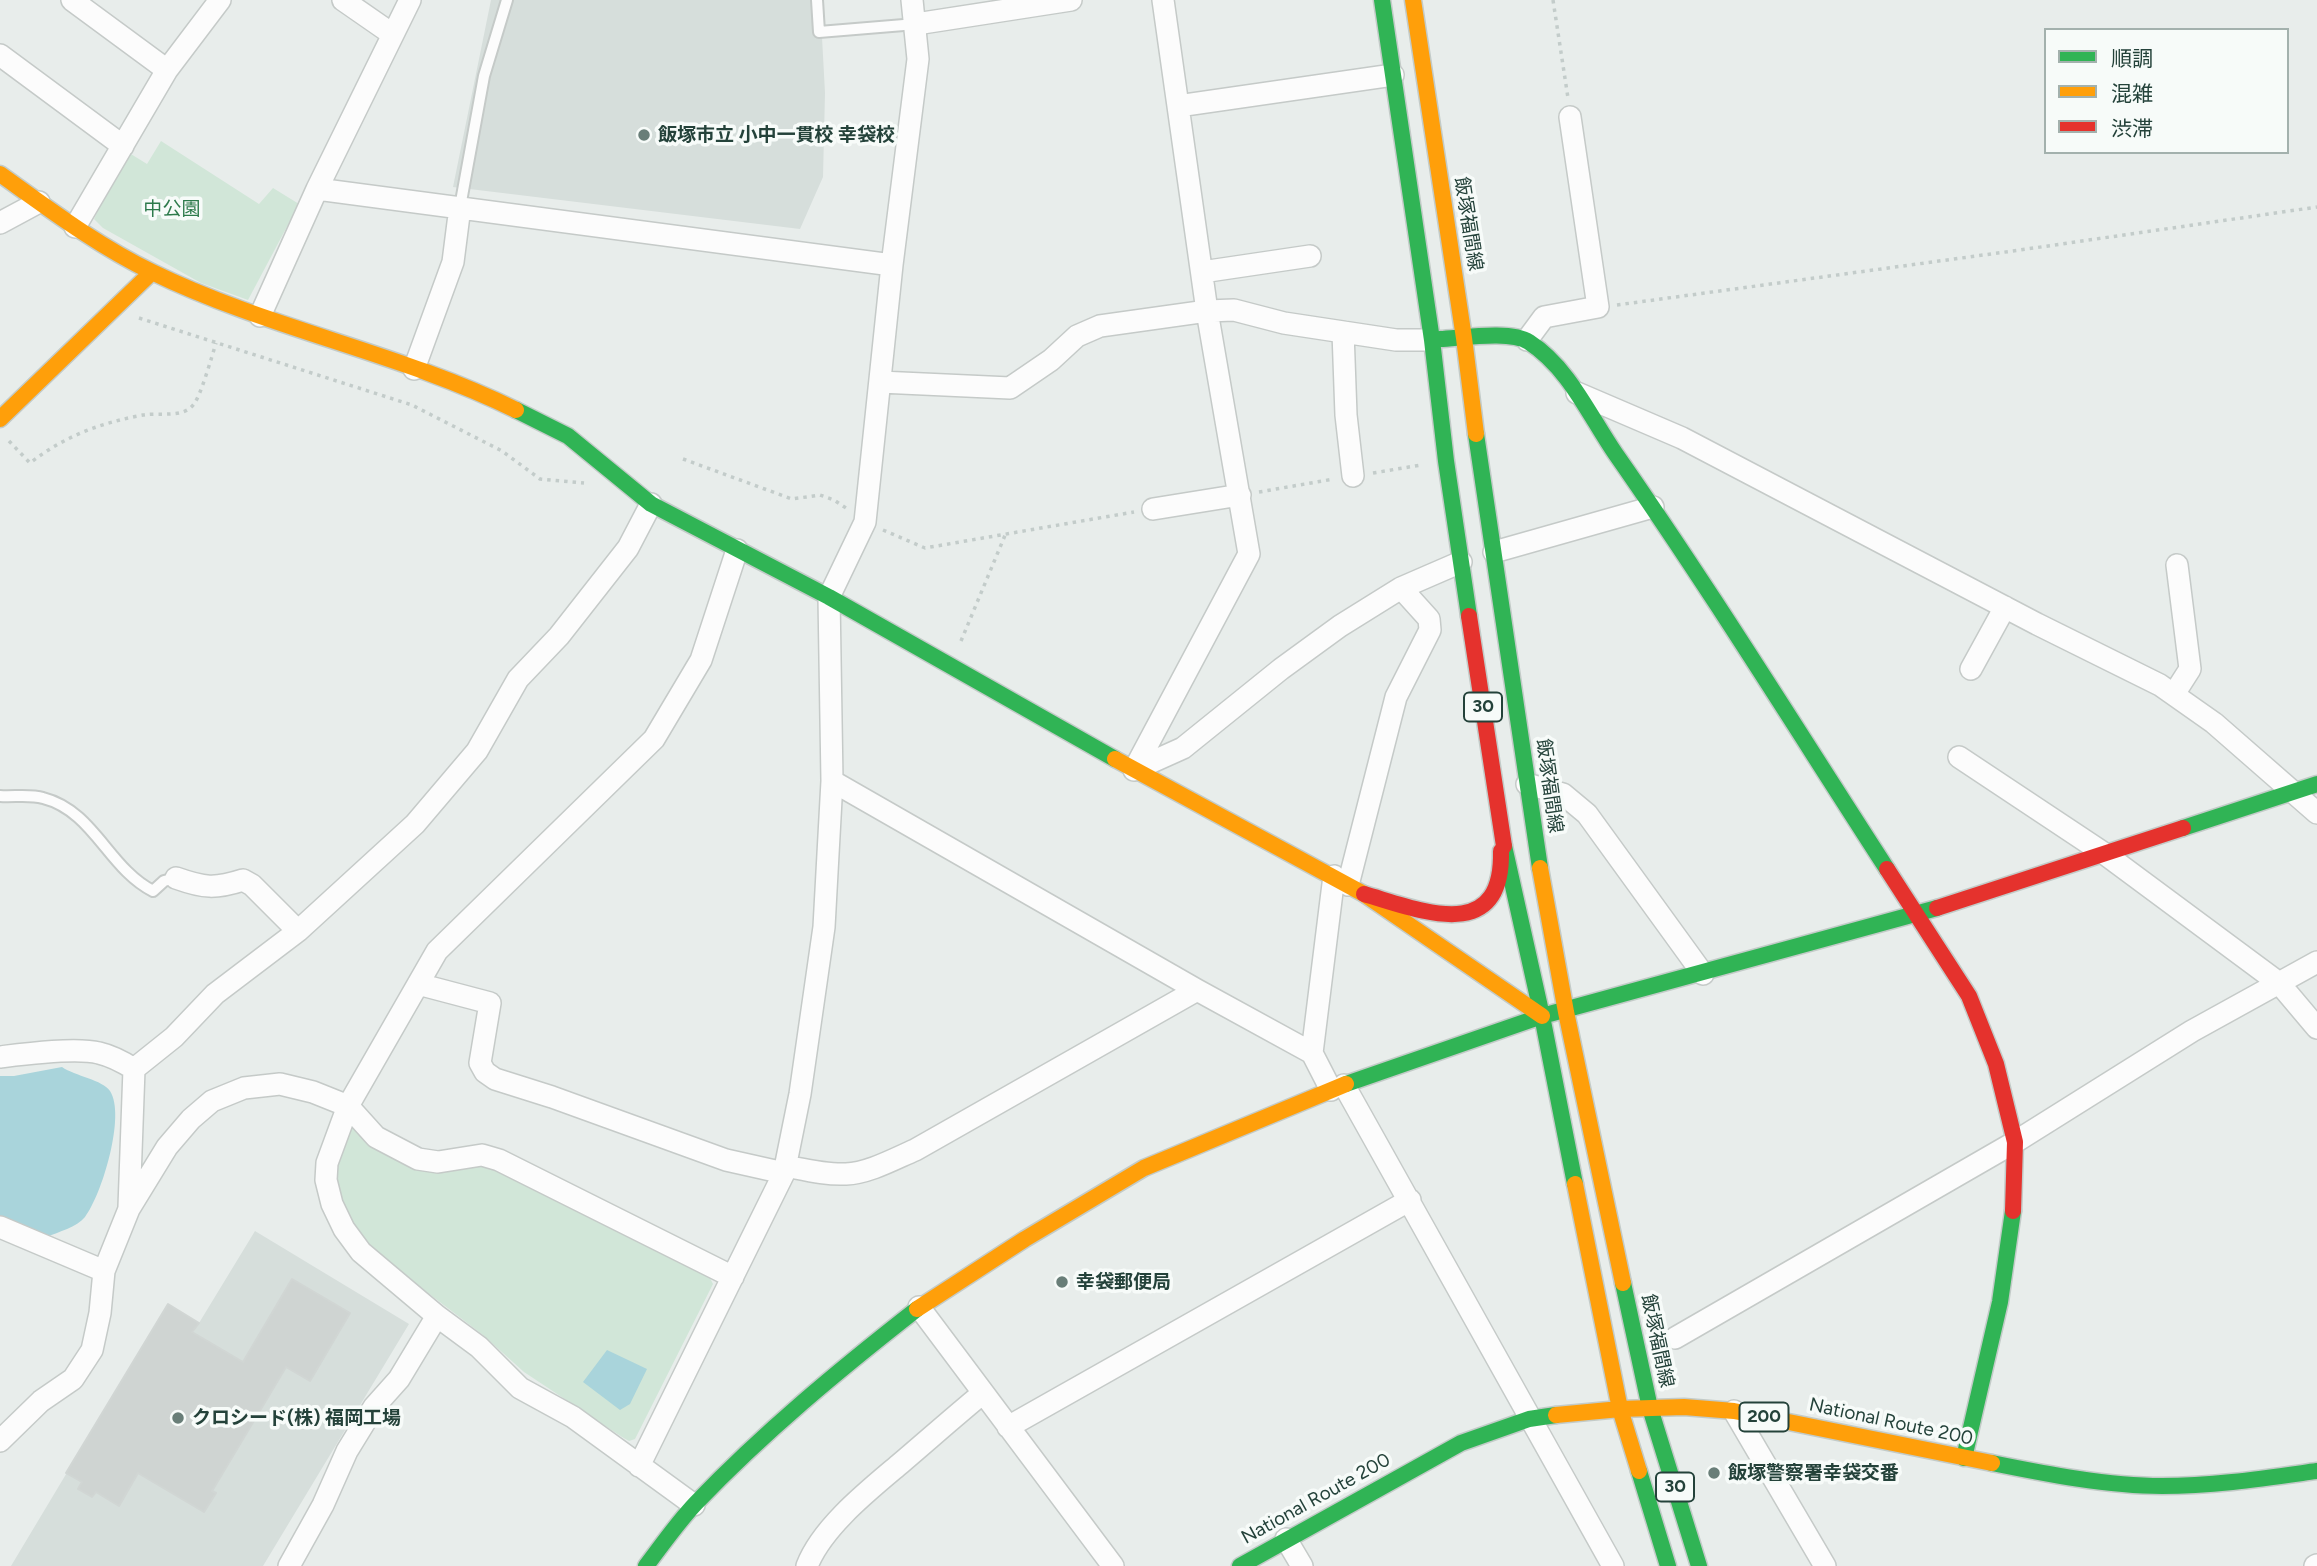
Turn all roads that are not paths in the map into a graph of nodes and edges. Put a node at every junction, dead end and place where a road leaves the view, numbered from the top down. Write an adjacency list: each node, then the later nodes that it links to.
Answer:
1 (72, 0): 15 (street)
2 (220, 0): 15 (street)
3 (343, 0): 13 (street)
4 (410, 0): 13 (street)
5 (507, 0): 23 (lane)
6 (817, 0): 12 (lane)
7 (912, 0): 12 (street)
8 (1071, 0): 12 (street)
9 (1163, 0): 17 (street)
10 (1382, 0): 16 (main road, 30)
11 (1413, 0): 33 (main road, 飯塚福間線 / 30)
12 (916, 24): 27 (street)
13 (392, 34): 21 (street)
14 (0, 55): 19 (street)
15 (167, 70): 19 (street)
16 (1393, 75): 17 (street); 34 (main road, 30)
17 (1178, 106): 29 (street)
18 (1570, 117): 35 (street)
19 (123, 146): 25 (street)
20 (0, 174): 22 (main road)
21 (317, 189): 23 (street); 31 (street)
22 (39, 202): 24 (street); 25 (main road)
23 (460, 207): 27 (street); 36 (street)
24 (0, 223)
25 (75, 227): 28 (main road)
26 (1310, 256): 29 (street)
27 (892, 264): 37 (street)
28 (152, 272): 31 (main road); 39 (main road)
29 (1202, 272): 30 (street)
30 (1207, 310): 32 (street); 37 (street); 41 (street)
31 (260, 316): 36 (main road)
32 (1343, 332): 34 (street); 40 (street)
33 (1464, 338): 34 (main road); 35 (main road); 46 (main road, 飯塚福間線 / 30)
34 (1433, 340): 47 (main road, 30)
35 (1527, 340): 38 (main road)
36 (414, 369): 42 (main road)
37 (880, 382): 50 (street)
38 (1577, 393): 43 (main road); 51 (street)
39 (0, 419)
40 (1353, 476)
41 (1240, 495): 44 (street); 55 (street)
42 (651, 504): 45 (main road); 67 (street)
43 (1653, 507): 46 (street); 66 (main road)
44 (1153, 509)
45 (737, 550): 50 (main road); 71 (street)
46 (1494, 552): 57 (main road, 飯塚福間線 / 30)
47 (1461, 562): 49 (street); 62 (main road, 30)
48 (2177, 565): 53 (street)
49 (1401, 587): 55 (street); 65 (street)
50 (830, 597): 55 (main road); 56 (street)
51 (2005, 607): 52 (street); 53 (street)
52 (1971, 669)
53 (2174, 694): 59 (street)
54 (1959, 757): 63 (street)
55 (1134, 770): 65 (main road)
56 (832, 781): 72 (street); 82 (street)
57 (1527, 784): 69 (street); 73 (main road, 飯塚福間線 / 30)
58 (2317, 784): 59 (main road)
59 (2294, 792): 61 (street); 63 (main road)
60 (0, 796): 64 (lane)
61 (2317, 813)
62 (1502, 836): 65 (main road); 74 (main road, 30)
63 (2105, 854): 66 (main road); 70 (street)
64 (176, 878): 67 (street)
65 (1349, 885): 74 (main road); 76 (street)
66 (1917, 915): 69 (main road); 81 (main road)
67 (298, 931): 78 (street)
68 (2317, 962): 70 (street)
69 (1703, 974): 73 (main road)
70 (2279, 983): 75 (street); 81 (street)
71 (418, 984): 80 (street); 82 (street)
72 (1197, 990): 76 (street); 82 (street)
73 (1566, 1012): 74 (main road); 92 (main road, 飯塚福間線 / 30)
74 (1542, 1016): 79 (main road); 93 (main road, 30)
75 (2317, 1028)
76 (1312, 1053): 79 (street)
77 (0, 1057): 78 (street)
78 (134, 1069): 84 (street)
79 (1338, 1088): 83 (street); 88 (main road)
80 (348, 1106): 84 (street); 87 (street); 89 (street)
81 (2015, 1142): 90 (street); 98 (main road)
82 (785, 1170): 87 (street)
83 (1410, 1200): 95 (street); 96 (street)
84 (129, 1209): 86 (street)
85 (0, 1227): 86 (street)
86 (104, 1271): 97 (street)
87 (733, 1277): 99 (street)
88 (919, 1307): 91 (street); 101 (main road)
89 (437, 1316): 99 (street); 103 (street)
90 (1675, 1338)
91 (983, 1393): 96 (street); 105 (street)
92 (1650, 1408): 93 (main road, National Route 200 / 200); 94 (main road, National Route 200 / 200); 111 (main road, 飯塚福間線 / 30)
93 (1620, 1409): 95 (main road, National Route 200 / 200); 110 (main road, 30)
94 (1734, 1410): 98 (main road, National Route 200 / 200); 112 (street)
95 (1530, 1419): 102 (main road, National Route 200 / 200); 109 (street)
96 (1008, 1427): 106 (street)
97 (0, 1441)
98 (1964, 1458): 100 (main road, National Route 200 / 200)
99 (639, 1466): 101 (street)
100 (2317, 1471)
101 (694, 1505): 104 (main road)
102 (1286, 1539): 107 (main road, National Route 200 / 200); 108 (street)
103 (289, 1566)
104 (646, 1566)
105 (807, 1566)
106 (1113, 1566)
107 (1240, 1566)
108 (1302, 1566)
109 (1613, 1566)
110 (1668, 1566)
111 (1699, 1566)
112 (1825, 1566)

